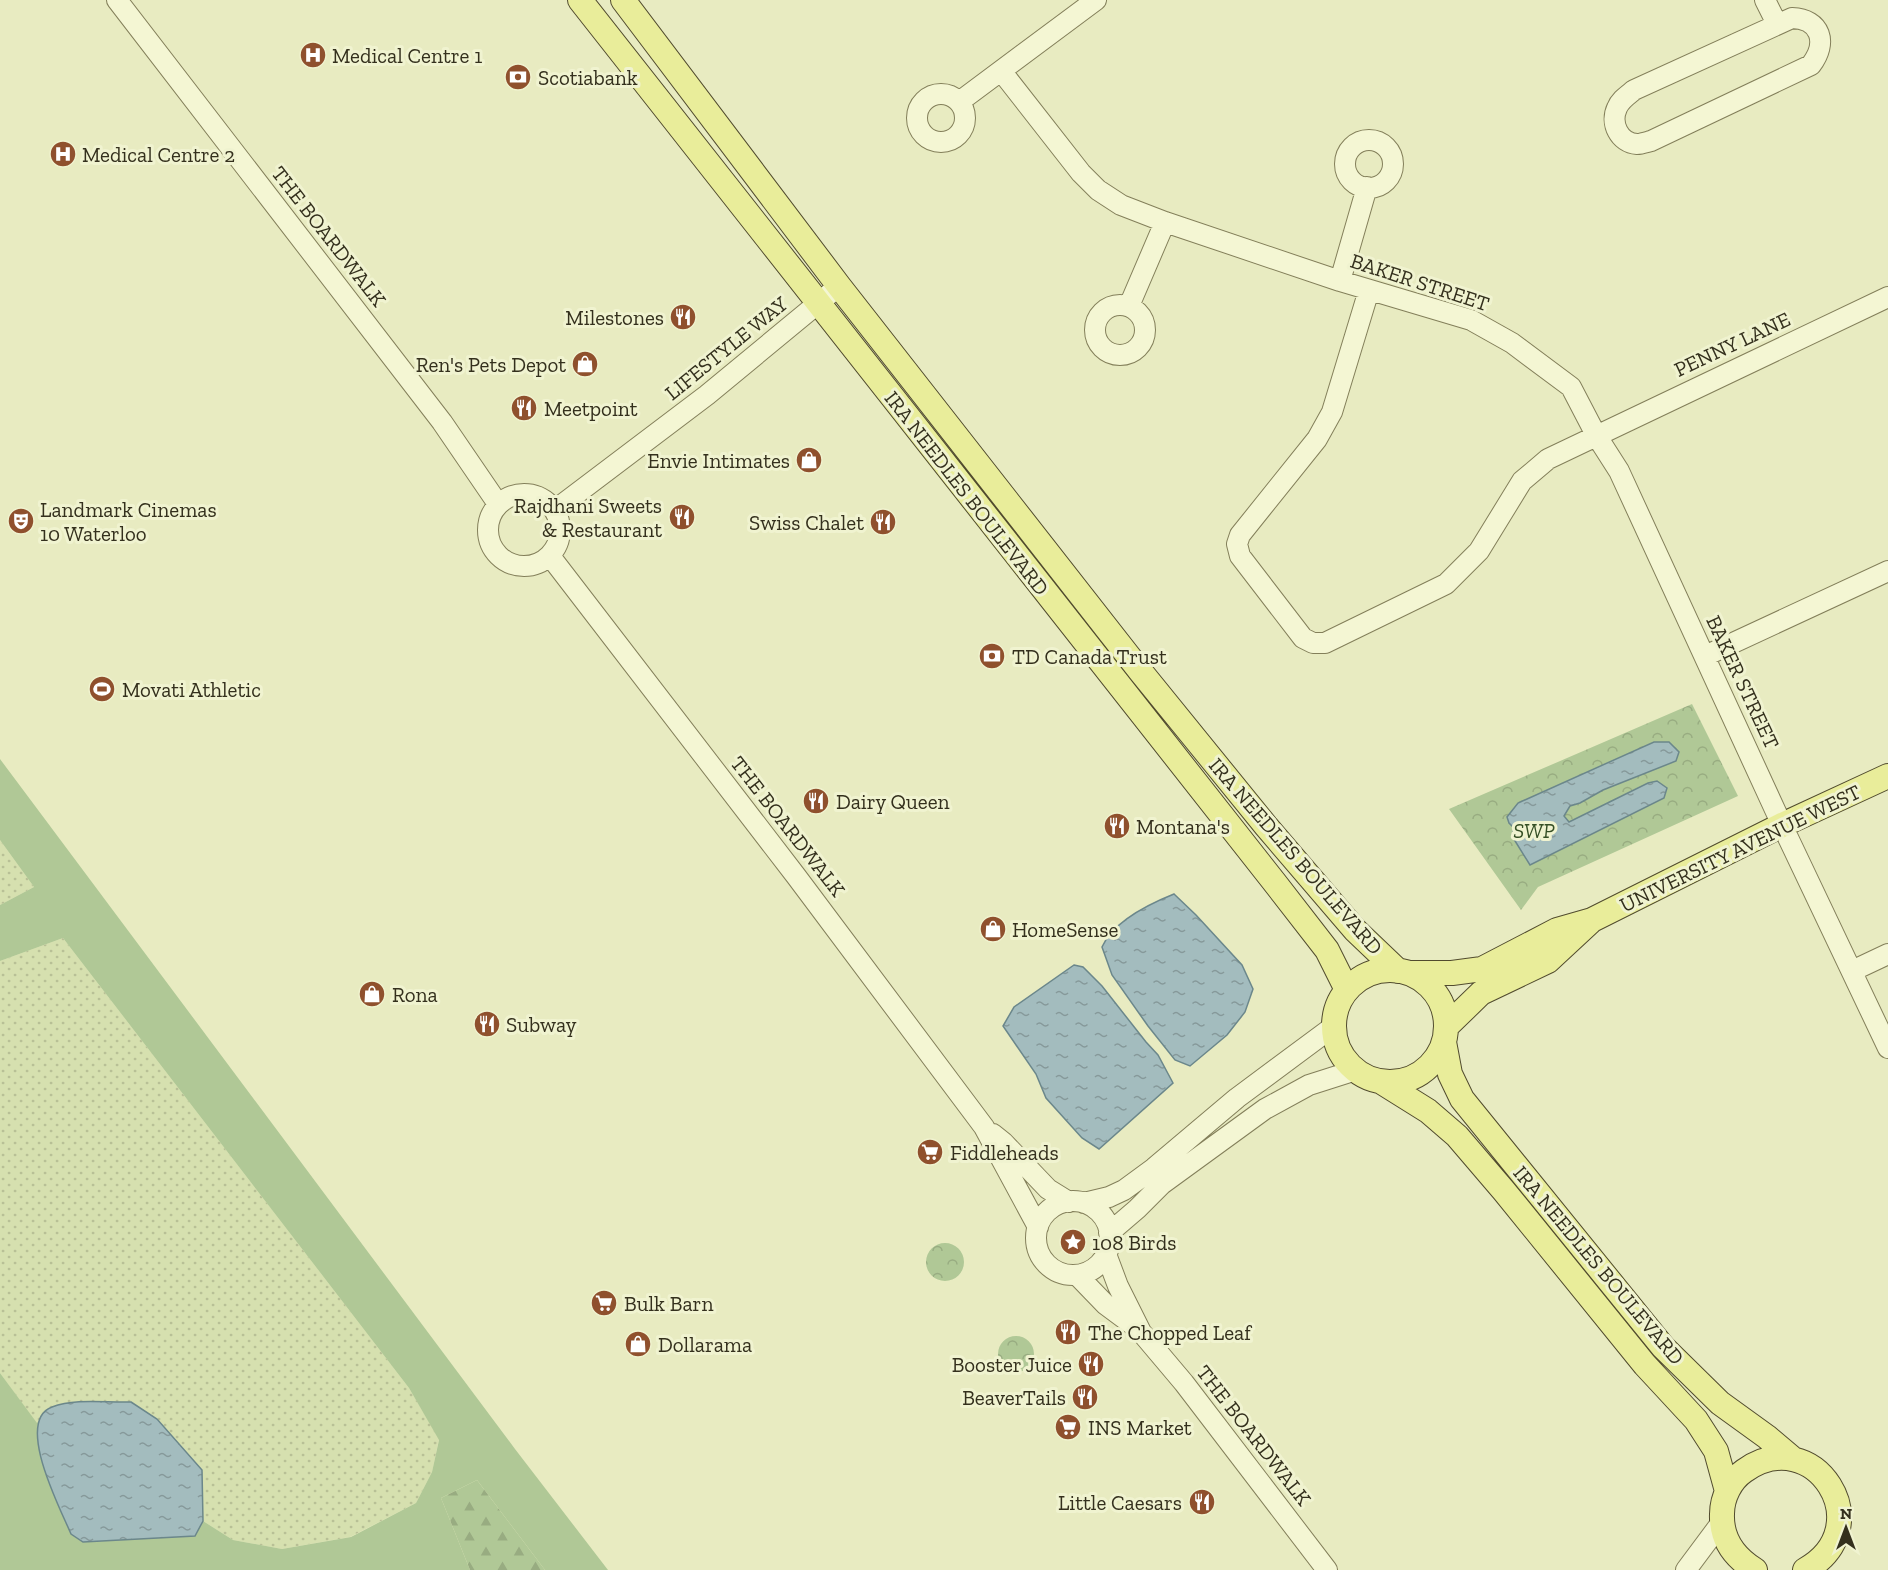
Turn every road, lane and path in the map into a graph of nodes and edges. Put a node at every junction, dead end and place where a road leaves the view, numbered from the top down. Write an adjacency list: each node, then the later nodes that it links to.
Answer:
1 (117, 0): 18 (street, THE BOARDWALK)
2 (580, 0): 15 (main road, IRA NEEDLES BOULEVARD)
3 (623, 0): 12 (main road, IRA NEEDLES BOULEVARD)
4 (1096, 0): 7 (street)
5 (1765, 0): 6 (street)
6 (1777, 24): 6 (street)
7 (1002, 72): 8 (street); 10 (street, BAKER STREET)
8 (959, 102)
9 (1367, 188): 11 (street)
10 (1165, 222): 11 (street, BAKER STREET); 16 (street)
11 (1340, 281): 13 (street, BAKER STREET)
12 (839, 286): 15 (street, LIFESTYLE WAY); 27 (main road, IRA NEEDLES BOULEVARD)
13 (1369, 290): 17 (street, BAKER STREET); 17 (street, PENNY LANE)
14 (1888, 297): 17 (street, PENNY LANE)
15 (818, 304): 19 (street, LIFESTYLE WAY); 29 (main road, IRA NEEDLES BOULEVARD)
16 (1129, 306)
17 (1596, 435): 22 (street, BAKER STREET)
18 (498, 504): 19 (street); 20 (street)
19 (555, 510): 20 (street)
20 (550, 556): 35 (street, THE BOARDWALK)
21 (1888, 570): 22 (street)
22 (1705, 656): 24 (street, BAKER STREET)
23 (1888, 776): 24 (main road, UNIVERSITY AVENUE WEST)
24 (1782, 825): 25 (main road, UNIVERSITY AVENUE WEST); 28 (street, BAKER STREET)
25 (1592, 920): 27 (main road, UNIVERSITY AVENUE WEST); 31 (main road, UNIVERSITY AVENUE WEST)
26 (1888, 954): 28 (street)
27 (1403, 972): 29 (main road); 31 (main road)
28 (1852, 972): 32 (street, BAKER STREET)
29 (1347, 990): 30 (main road)
30 (1334, 1026): 33 (main road); 36 (street)
31 (1445, 1035): 34 (main road); 42 (main road, IRA NEEDLES BOULEVARD)
32 (1888, 1048)
33 (1356, 1070): 34 (main road); 38 (street)
34 (1380, 1081): 43 (main road, IRA NEEDLES BOULEVARD)
35 (984, 1127): 36 (street, THE BOARDWALK); 37 (street, THE BOARDWALK)
36 (1077, 1203): 37 (street); 38 (street)
37 (1038, 1227): 40 (street)
38 (1109, 1233): 39 (street)
39 (1106, 1254): 40 (street); 41 (street, THE BOARDWALK)
40 (1077, 1275): 41 (street, THE BOARDWALK)
41 (1141, 1332): 46 (street, THE BOARDWALK)
42 (1793, 1459): 43 (main road); 45 (main road, IRA NEEDLES BOULEVARD)
43 (1726, 1491): 44 (main road)
44 (1721, 1523): 47 (street); 48 (main road)
45 (1834, 1560): 49 (main road)
46 (1327, 1570)
47 (1686, 1570)
48 (1755, 1570)
49 (1805, 1570)

